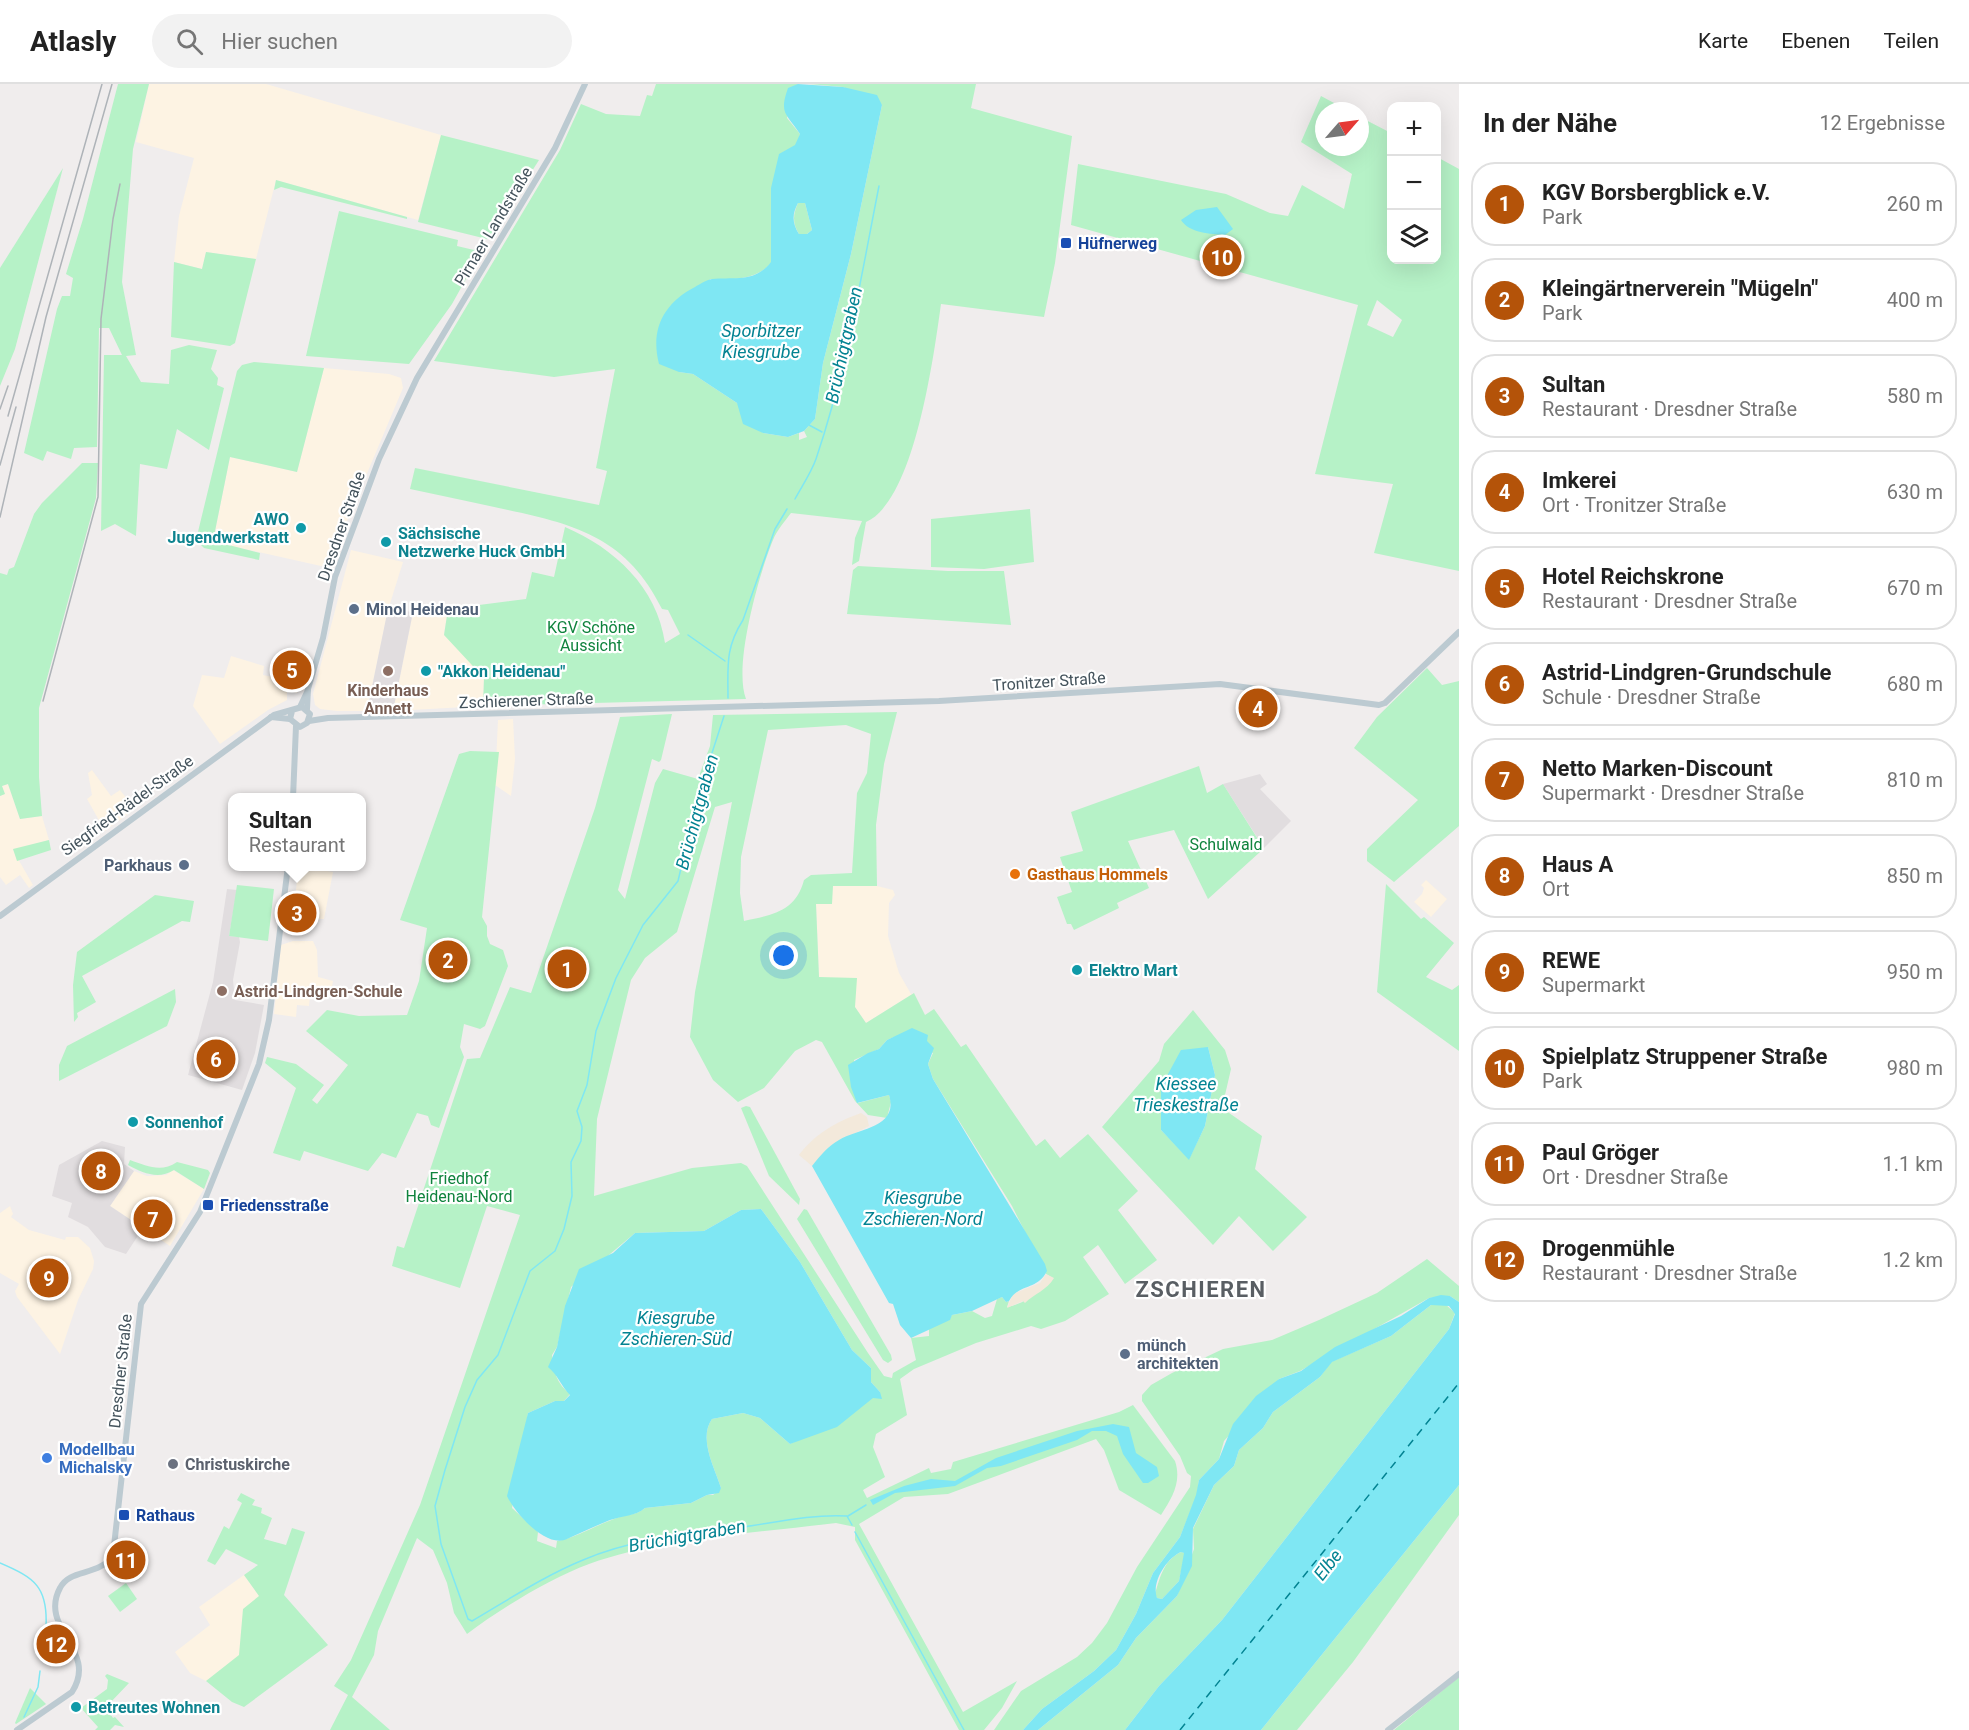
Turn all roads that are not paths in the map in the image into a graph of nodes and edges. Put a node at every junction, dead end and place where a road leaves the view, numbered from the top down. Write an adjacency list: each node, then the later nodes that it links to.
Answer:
1 (585, 84): 2 (street, Pirnaer Landstraße)
2 (417, 378): 6 (street, Dresdner Straße)
3 (1459, 632): 4 (street, Tronitzer Straße)
4 (725, 708): 6 (street, Zschierener Straße)
5 (291, 711): 6 (street, Siegfried-Rädel-Straße); 7 (street, Siegfried-Rädel-Straße); 8 (street)
6 (306, 713): 9 (street)
7 (271, 717): 8 (street); 12 (street, Siegfried-Rädel-Straße)
8 (290, 719): 9 (street)
9 (299, 726): 10 (street)
10 (293, 793)
11 (288, 871): 14 (street, Dresdner Straße)
12 (0, 916)
13 (1459, 1674): 15 (street)
14 (17, 1730)
15 (1388, 1730)

